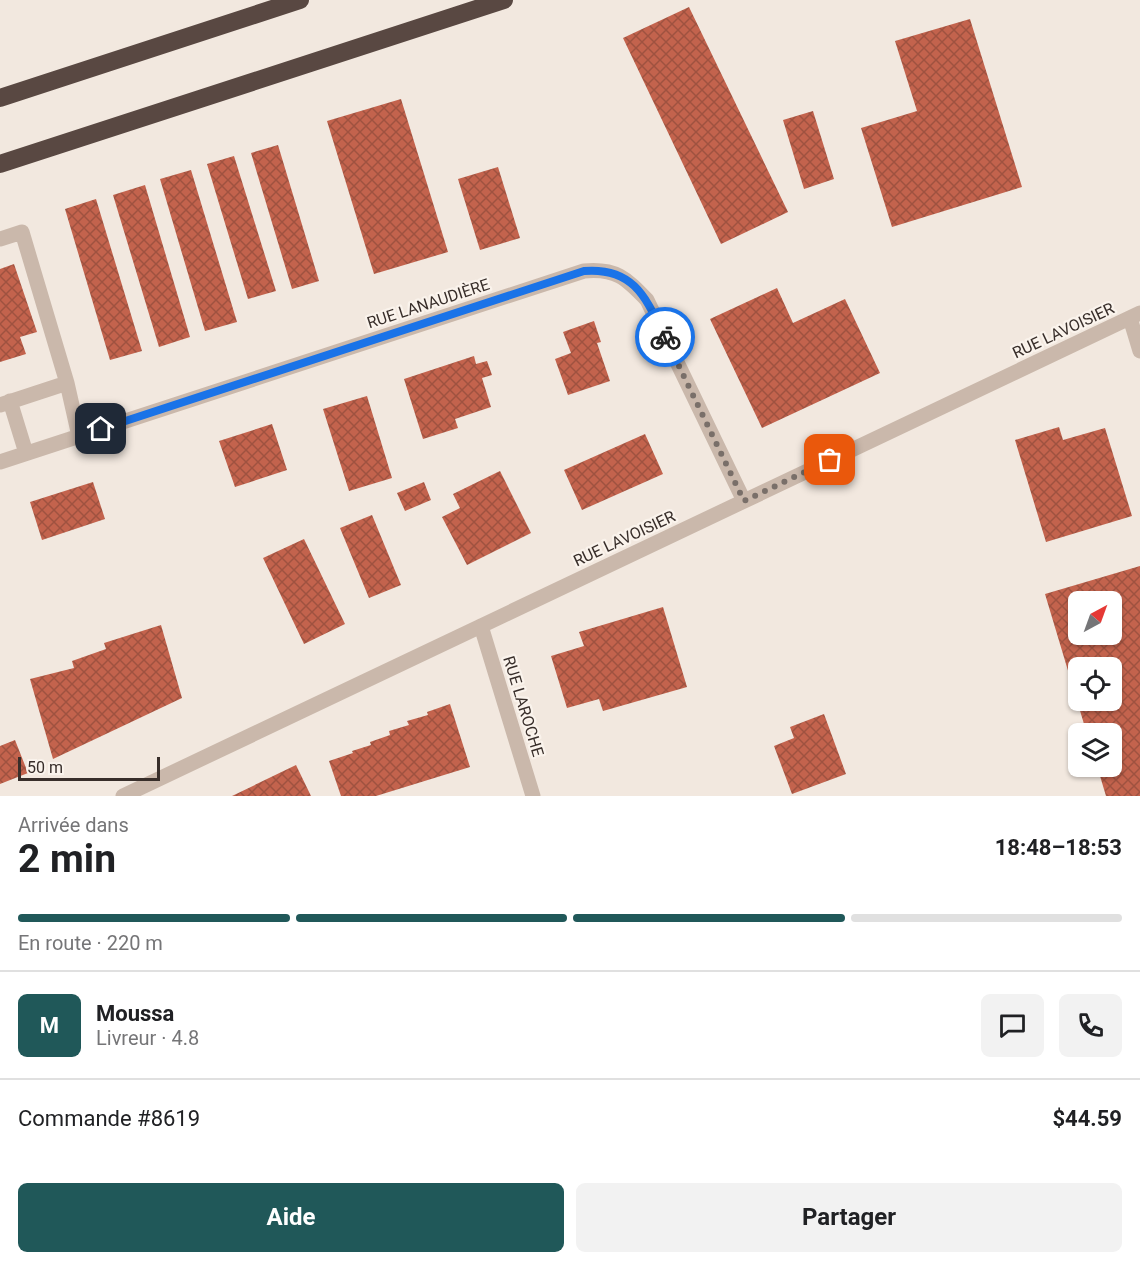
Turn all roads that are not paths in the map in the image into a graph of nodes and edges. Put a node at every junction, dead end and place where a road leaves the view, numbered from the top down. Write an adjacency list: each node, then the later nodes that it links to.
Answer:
1 (300, 0): 3 (highway)
2 (504, 0): 4 (highway)
3 (0, 98)
4 (0, 164)
5 (0, 239): 8 (street)
6 (1135, 316): 7 (street); 13 (street, RUE LAVOISIER)
7 (1140, 351)
8 (67, 383): 9 (street); 10 (street)
9 (5, 403): 11 (street)
10 (79, 436): 11 (street, RUE LANAUDIÈRE); 13 (street, RUE LANAUDIÈRE)
11 (26, 453): 12 (street, RUE LANAUDIÈRE)
12 (0, 462)
13 (744, 501): 14 (street, RUE LAVOISIER)
14 (481, 626): 15 (street, RUE LAVOISIER); 17 (street, RUE LAROCHE)
15 (157, 789): 16 (street, RUE LAVOISIER)
16 (123, 796)
17 (533, 796)

